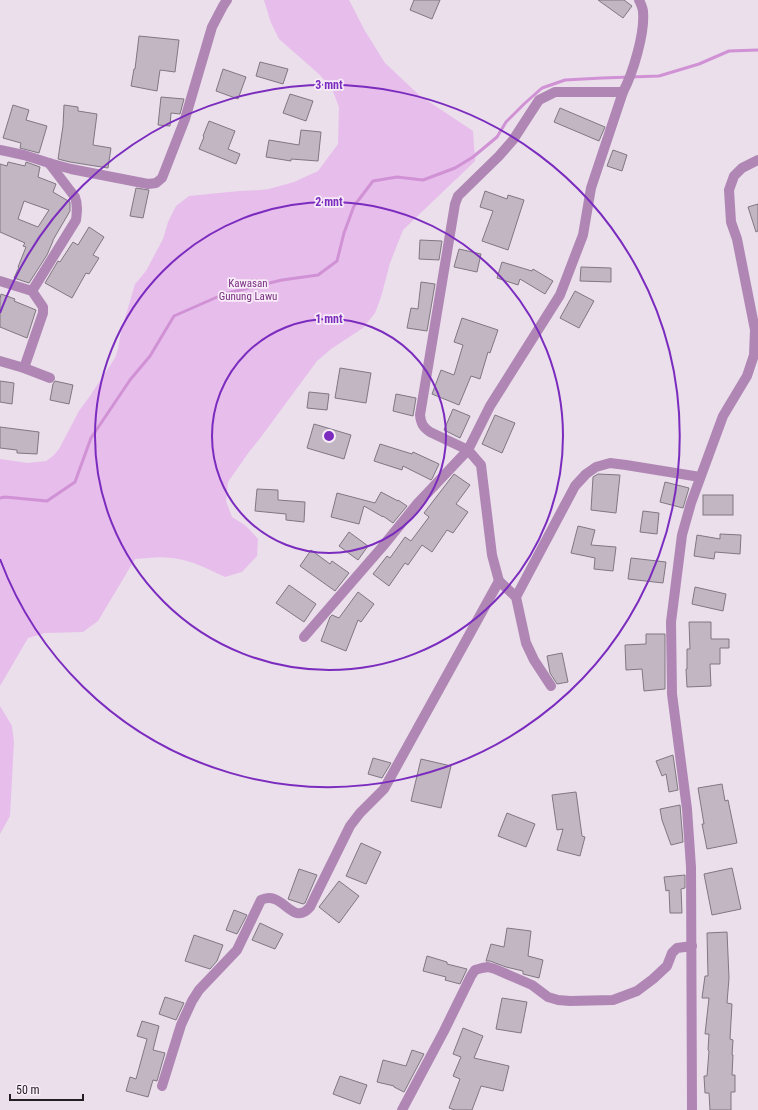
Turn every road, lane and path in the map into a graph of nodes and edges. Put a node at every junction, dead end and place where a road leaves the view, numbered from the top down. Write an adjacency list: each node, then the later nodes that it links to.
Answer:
1 (227, 0): 6 (street)
2 (639, 0): 3 (street)
3 (625, 88): 12 (street); 12 (street)
4 (0, 150): 6 (street)
5 (758, 160): 13 (street)
6 (49, 164): 8 (street)
7 (0, 281): 8 (street)
8 (32, 291): 10 (street)
9 (0, 361): 10 (street)
10 (24, 368): 11 (street)
11 (50, 378)
12 (468, 450): 14 (street); 16 (street)
13 (700, 477): 15 (street); 18 (street)
14 (499, 581): 15 (street); 19 (street)
15 (516, 597): 17 (street)
16 (304, 637)
17 (551, 686)
18 (692, 946): 20 (street); 21 (street)
19 (162, 1086)
20 (402, 1110)
21 (692, 1110)

